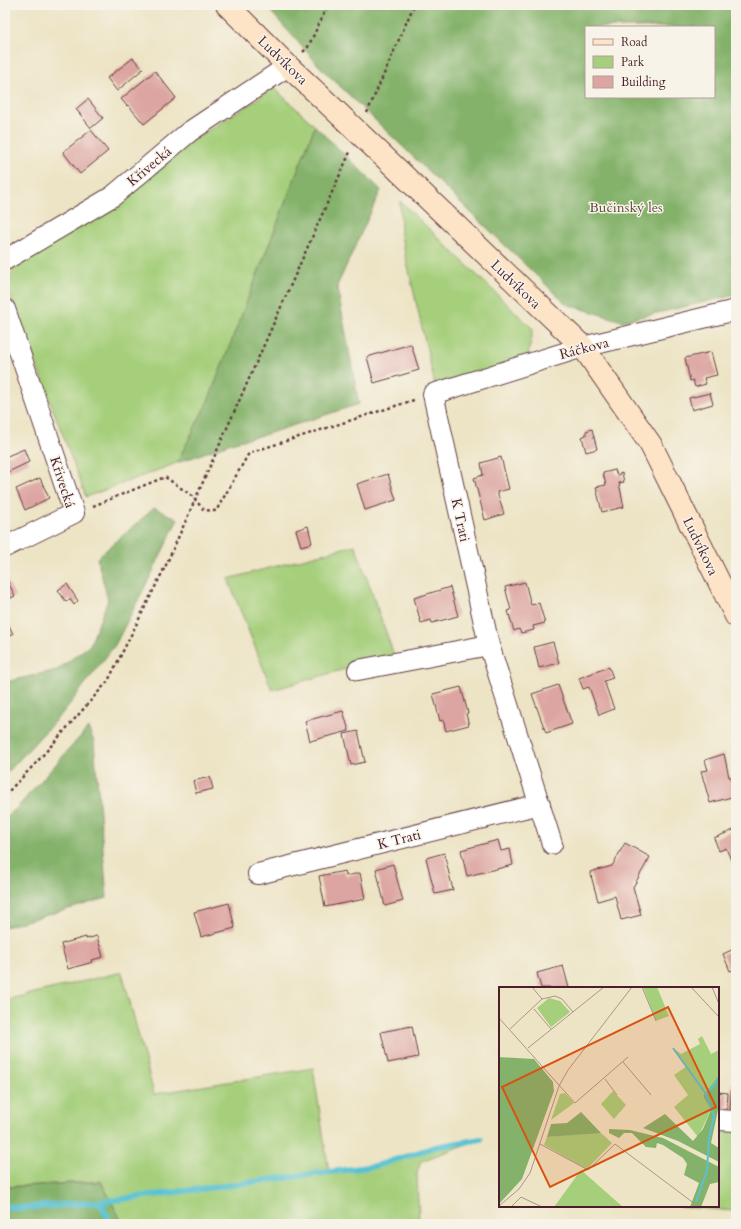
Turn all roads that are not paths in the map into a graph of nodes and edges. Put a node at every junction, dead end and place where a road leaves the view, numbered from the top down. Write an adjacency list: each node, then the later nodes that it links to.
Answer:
1 (228, 5): 2 (street, Ludvíkova)
2 (288, 66): 3 (street, Křivecká); 6 (street, Ludvíkova, bridge)
3 (5, 260)
4 (5, 309): 8 (street, Křivecká)
5 (736, 310): 6 (street, Ráčkova)
6 (582, 347): 7 (street, Ráčkova); 9 (street, Ludvíkova)
7 (433, 394): 10 (street, K Trati)
8 (5, 547)
9 (736, 616)
10 (489, 645): 11 (street); 12 (street, K Trati)
11 (358, 670)
12 (540, 804): 13 (street, K Trati); 14 (street, K Trati)
13 (552, 844)
14 (258, 874)
15 (719, 1120): 16 (street)
16 (736, 1121)

